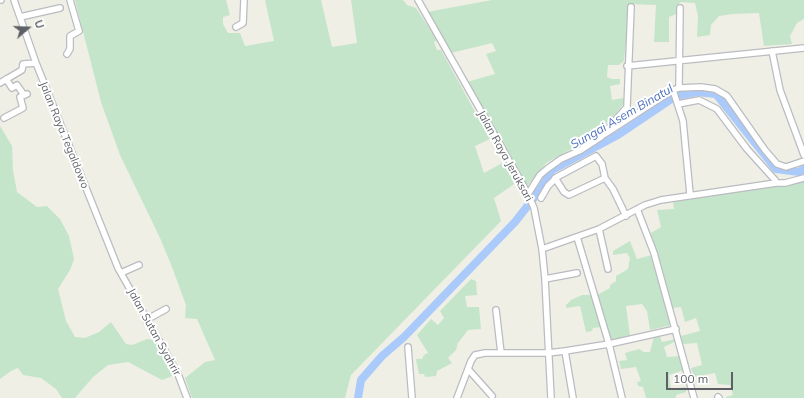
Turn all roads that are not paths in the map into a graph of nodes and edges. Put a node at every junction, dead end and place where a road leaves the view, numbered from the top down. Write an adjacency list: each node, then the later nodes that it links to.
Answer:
1 (14, 0): 8 (street, Jalan Raya Tegaldowo)
2 (70, 0): 12 (street)
3 (244, 0): 9 (street)
4 (418, 0): 29 (street, Jalan Raya Jeruksari)
5 (631, 7): 15 (street)
6 (60, 8): 8 (street)
7 (680, 8): 13 (street)
8 (20, 17): 14 (street, Jalan Raya Tegaldowo)
9 (236, 28)
10 (804, 48): 11 (street)
11 (772, 51): 13 (street); 22 (street)
12 (67, 54)
13 (679, 62): 15 (street); 18 (street)
14 (36, 63): 16 (street); 38 (street, Jalan Raya Tegaldowo)
15 (627, 66): 21 (street)
16 (6, 79): 17 (street); 20 (street)
17 (0, 83)
18 (675, 90): 19 (street); 21 (street); 23 (street)
19 (678, 104): 27 (street); 28 (street)
20 (4, 118)
21 (601, 137): 29 (street)
22 (804, 155)
23 (804, 161)
24 (555, 178): 25 (street); 25 (street); 30 (street)
25 (605, 178): 32 (street)
26 (804, 178): 27 (street)
27 (776, 183): 28 (street)
28 (690, 194): 31 (street)
29 (528, 195): 35 (street, Jalan Raya Jeruksari)
30 (541, 198)
31 (636, 209): 32 (street); 44 (street)
32 (626, 216): 33 (street)
33 (599, 229): 34 (street); 37 (street)
34 (577, 237): 35 (street); 45 (street)
35 (542, 249): 40 (street, Jalan Raya Jeruksari)
36 (139, 265): 38 (street)
37 (608, 269)
38 (120, 271): 43 (street, Jalan Sutan Syahrir)
39 (576, 273): 40 (street)
40 (545, 279): 49 (street, Jalan Raya Jeruksari)
41 (166, 309): 43 (street)
42 (496, 310): 48 (street)
43 (146, 320): 52 (street, Jalan Sutan Syahrir)
44 (676, 329): 45 (street); 58 (street)
45 (609, 344): 47 (street); 57 (street)
46 (408, 347): 53 (street)
47 (564, 351): 49 (street); 56 (street)
48 (501, 353): 49 (street); 50 (street)
49 (548, 353): 55 (street, Jalan Raya Jeruksari)
50 (468, 369): 51 (street); 54 (street)
51 (492, 396)
52 (187, 398)
53 (412, 398)
54 (456, 398)
55 (551, 398)
56 (573, 398)
57 (622, 398)
58 (694, 398)

